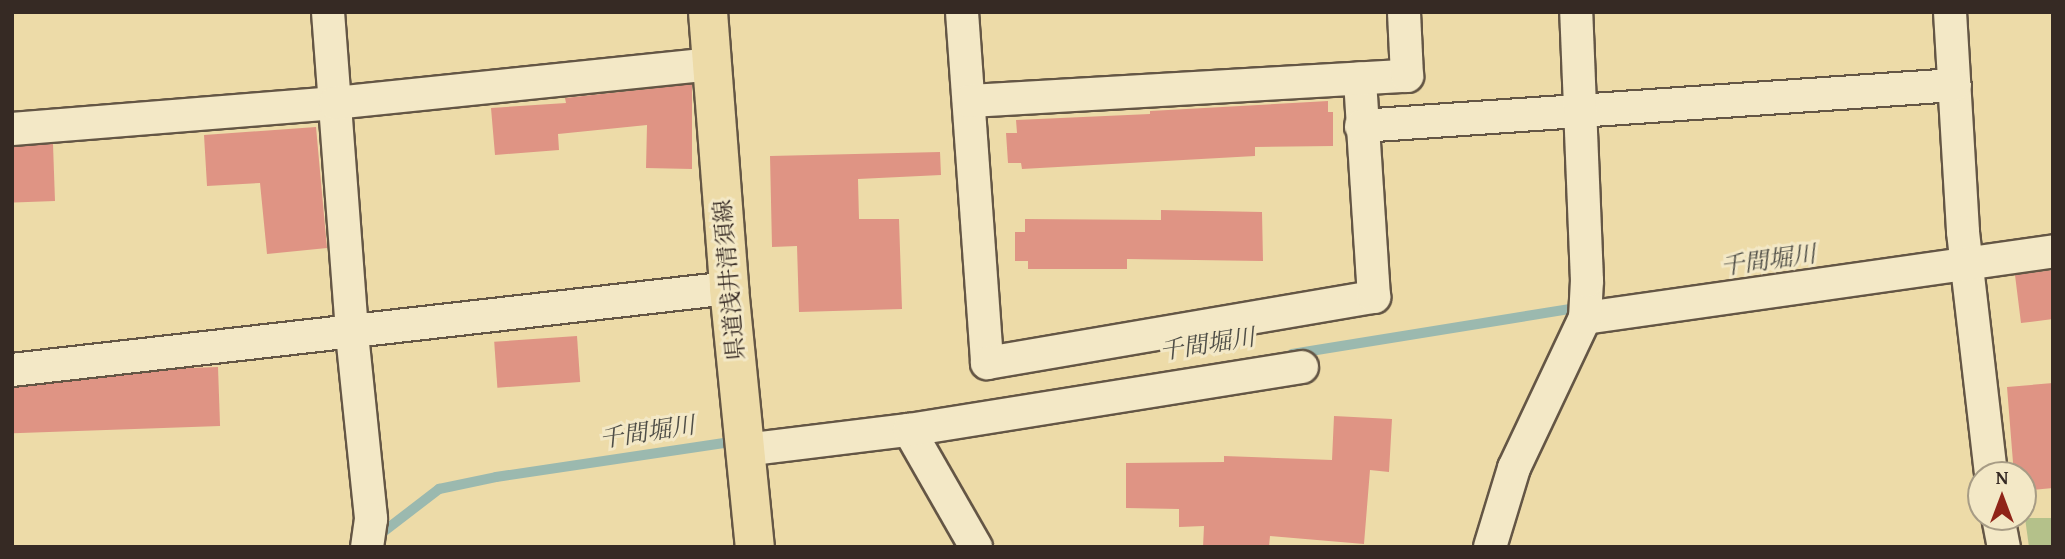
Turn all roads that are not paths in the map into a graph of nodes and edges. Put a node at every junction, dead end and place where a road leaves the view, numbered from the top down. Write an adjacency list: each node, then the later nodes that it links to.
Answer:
1 (328, 12): 11 (street)
2 (708, 12): 7 (main road, 県道浅井清須線)
3 (962, 12): 10 (street)
4 (1404, 12): 8 (street)
5 (1576, 12): 12 (street)
6 (1950, 12): 9 (street)
7 (711, 64): 11 (street); 17 (main road, 県道浅井清須線)
8 (1360, 78): 10 (street); 13 (street)
9 (1955, 85): 12 (street); 15 (street)
10 (969, 101): 13 (street)
11 (335, 103): 14 (street); 19 (street)
12 (1582, 112): 13 (street); 18 (street)
13 (1361, 126)
14 (12, 129)
15 (1965, 251): 16 (street); 18 (street); 24 (street)
16 (2053, 251)
17 (729, 288): 19 (street); 23 (main road, 県道浅井清須線)
18 (1586, 303): 28 (street)
19 (352, 334): 21 (street); 25 (street)
20 (1302, 367): 22 (street)
21 (12, 370)
22 (909, 430): 23 (street); 27 (street)
23 (744, 438): 26 (main road, 県道浅井清須線)
24 (1989, 461)
25 (367, 547)
26 (755, 547)
27 (976, 547)
28 (1490, 547)

